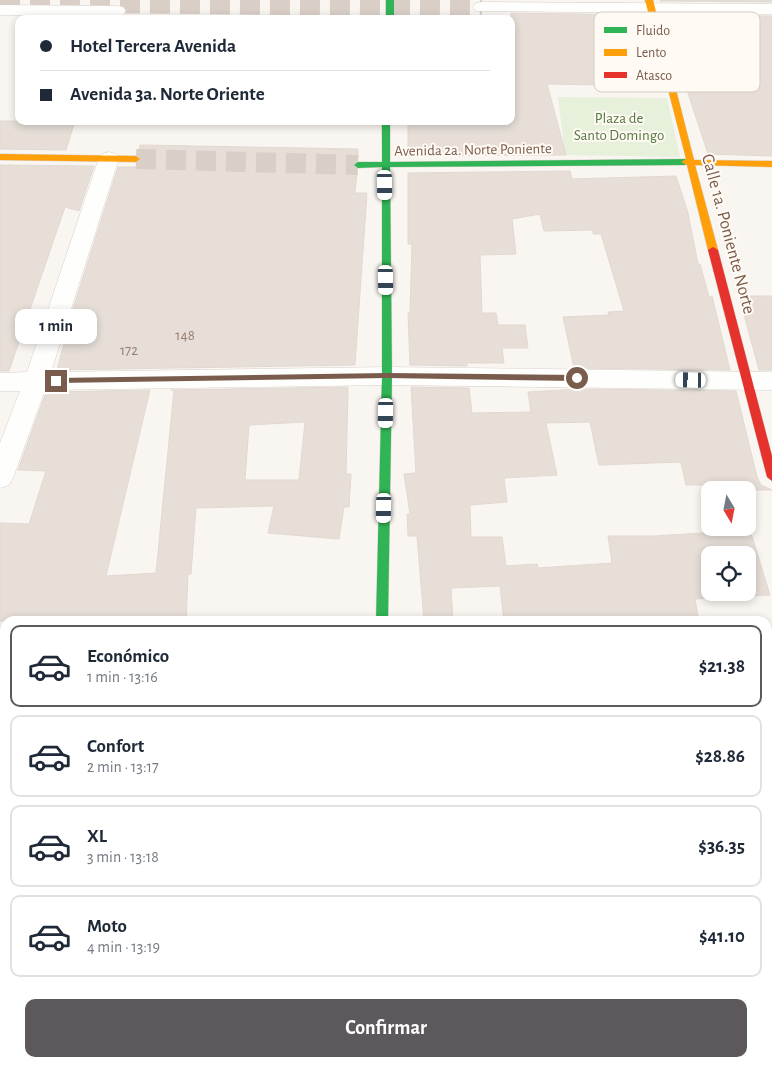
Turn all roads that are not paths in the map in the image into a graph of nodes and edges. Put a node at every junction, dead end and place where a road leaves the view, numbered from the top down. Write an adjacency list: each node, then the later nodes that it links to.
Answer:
1 (390, 0): 7 (main road)
2 (651, 4): 3 (street); 5 (street)
3 (482, 7)
4 (0, 10): 6 (street)
5 (772, 10)
6 (117, 11)
7 (390, 15)
8 (673, 92): 13 (main road, Calle 1a. Poniente Norte)
9 (386, 125): 16 (main road)
10 (0, 157): 11 (main road)
11 (109, 158): 12 (main road); 19 (street)
12 (136, 159)
13 (691, 162): 14 (main road, Avenida 2a. Norte Poniente); 16 (main road, Avenida 2a. Norte Poniente); 18 (main road, Calle 1a. Poniente Norte)
14 (772, 164)
15 (358, 165): 16 (main road, Avenida 2a. Norte Poniente)
16 (385, 166): 17 (main road)
17 (387, 376): 18 (street); 19 (street); 24 (main road)
18 (748, 380): 20 (street); 22 (main road, Calle 1a. Poniente Norte)
19 (36, 381): 21 (street); 23 (street)
20 (772, 381)
21 (0, 382)
22 (772, 477)
23 (0, 478)
24 (382, 616)

